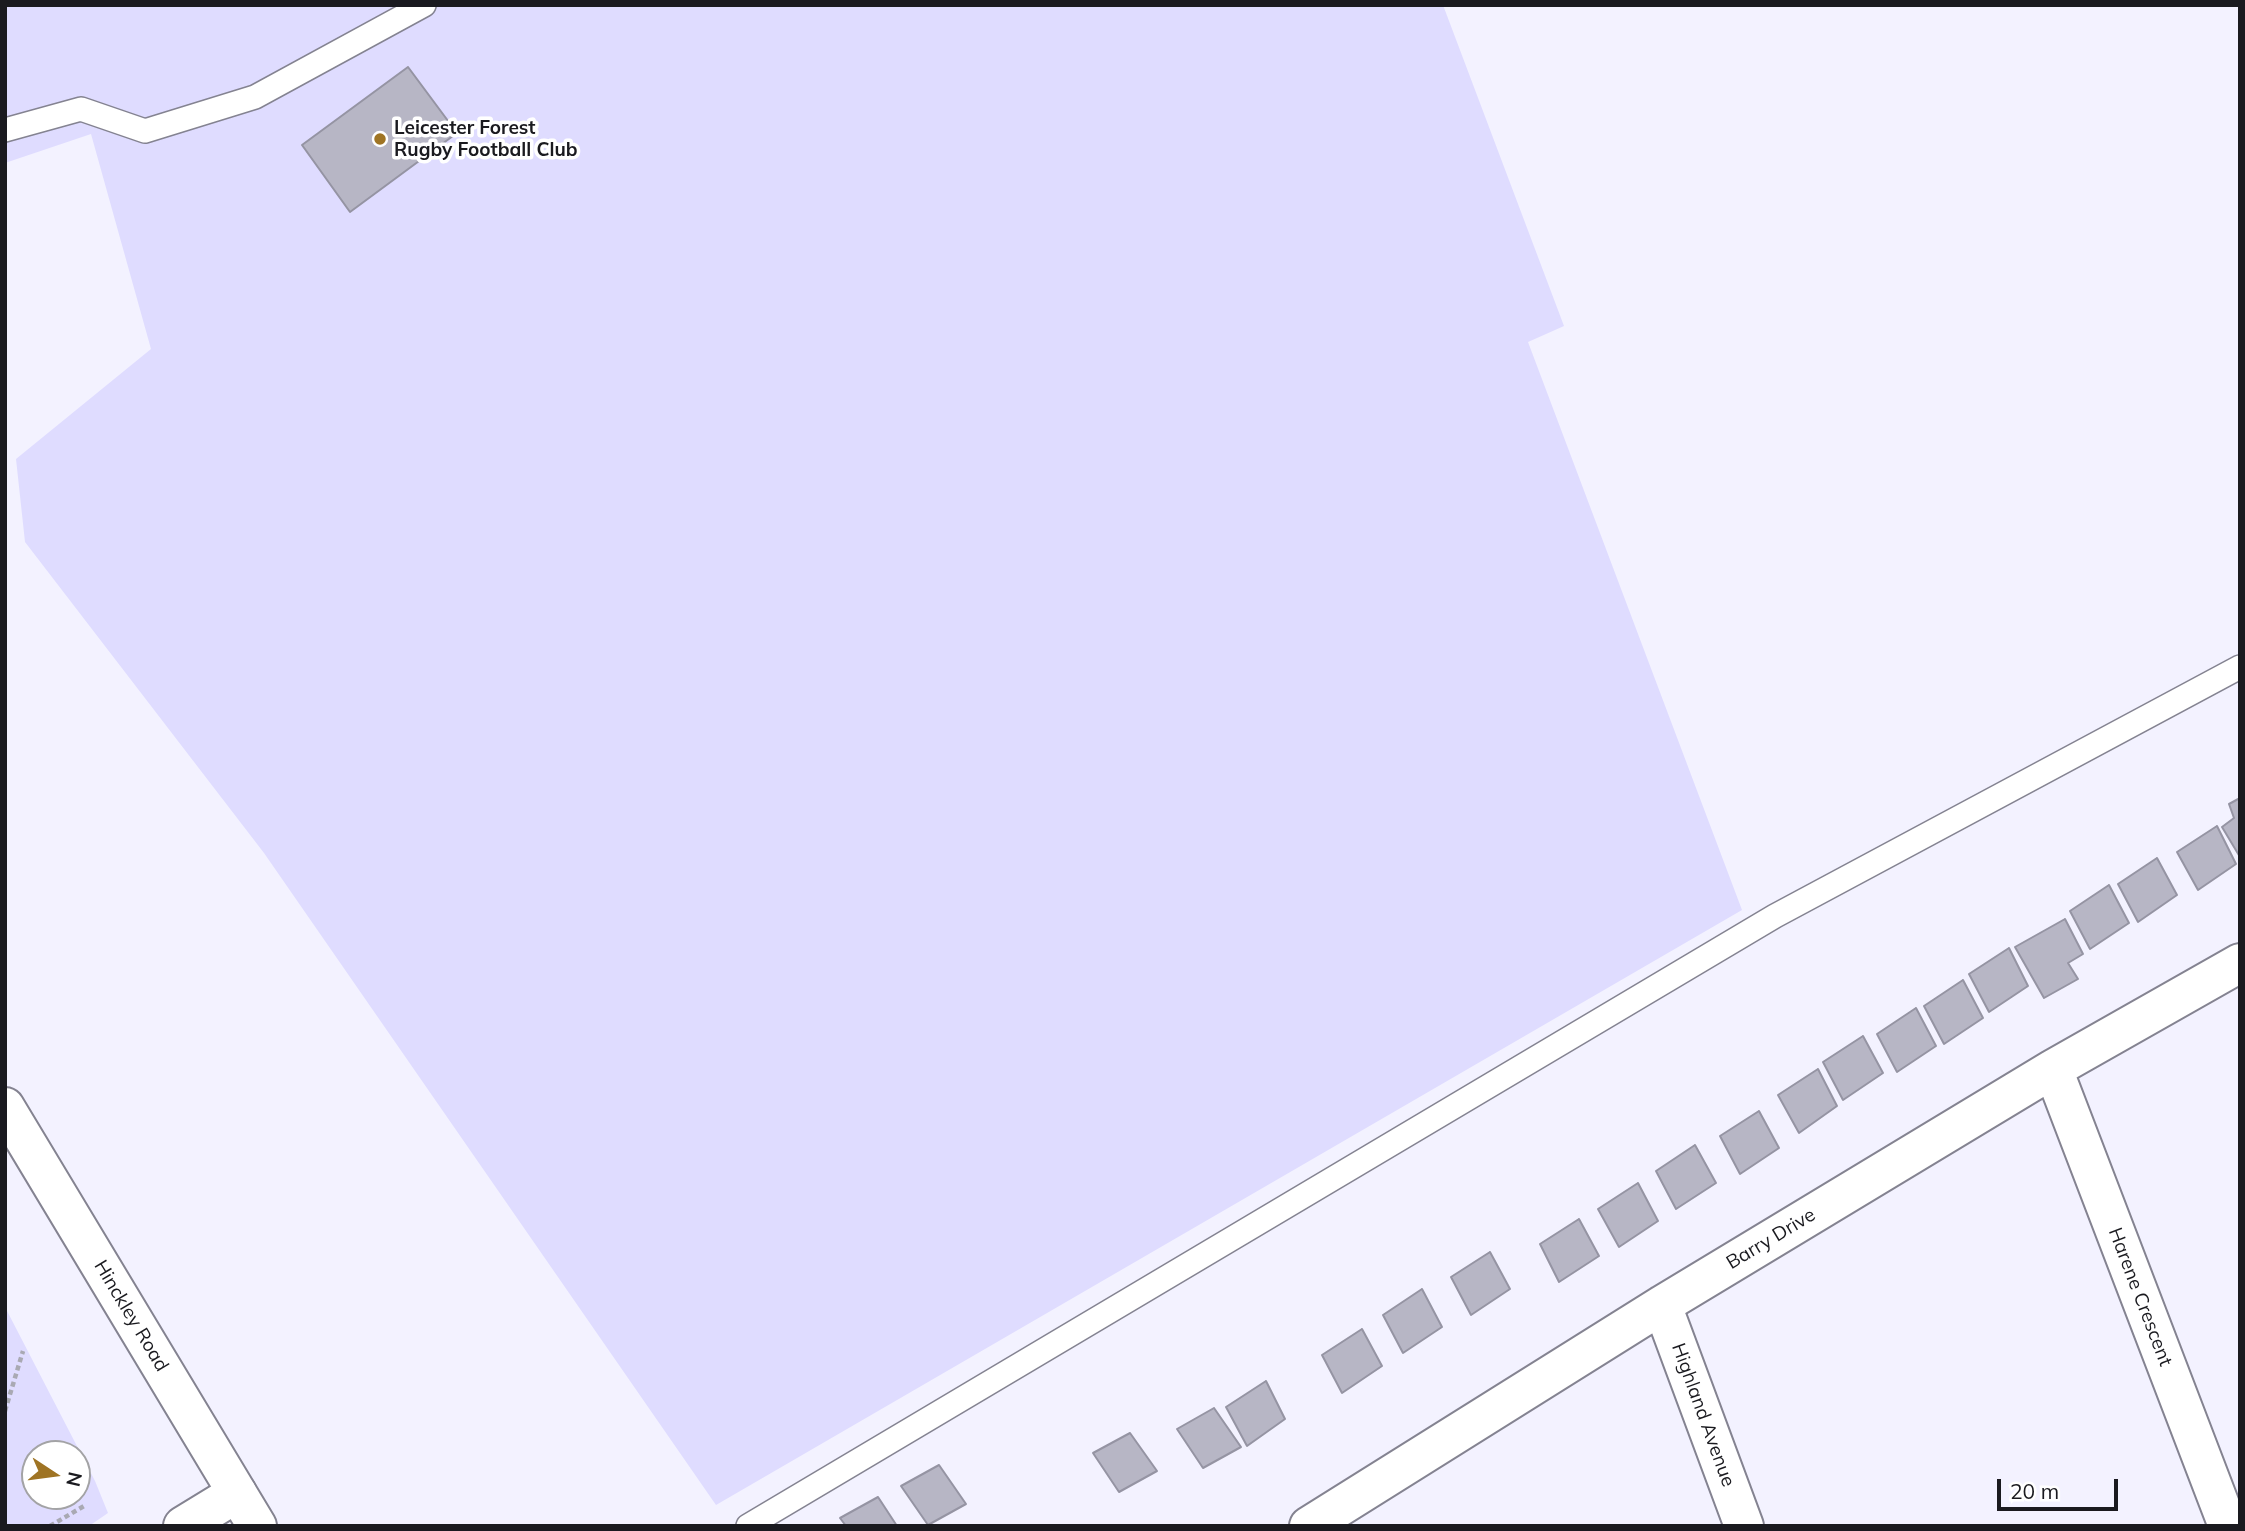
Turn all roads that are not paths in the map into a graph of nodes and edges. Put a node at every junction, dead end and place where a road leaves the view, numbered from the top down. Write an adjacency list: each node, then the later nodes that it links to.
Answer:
1 (424, 5): 2 (lane)
2 (5, 130)
3 (2240, 667): 11 (lane)
4 (2240, 964): 5 (street, Barry Drive)
5 (2053, 1069): 7 (street, Barry Drive); 14 (street, Harene Crescent)
6 (5, 1107): 8 (street, Hinckley Road)
7 (1662, 1305): 12 (street, Barry Drive); 13 (street, Highland Avenue)
8 (237, 1493): 9 (street); 10 (street, Hinckley Road)
9 (183, 1526)
10 (257, 1526)
11 (748, 1526)
12 (1309, 1526)
13 (1744, 1526)
14 (2228, 1526)

